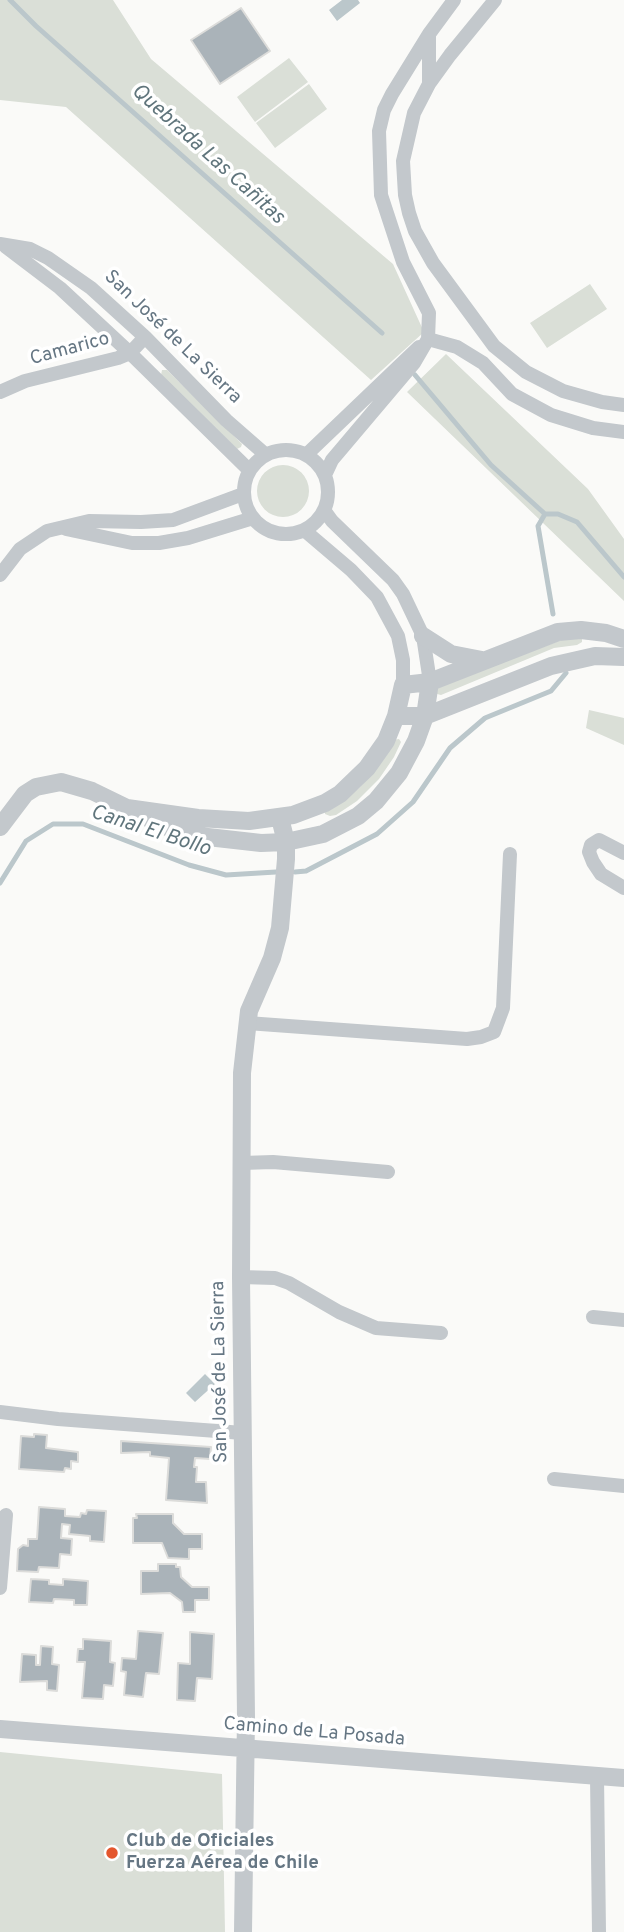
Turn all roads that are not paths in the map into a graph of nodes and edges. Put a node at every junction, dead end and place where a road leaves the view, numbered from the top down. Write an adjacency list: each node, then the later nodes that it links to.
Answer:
1 (454, 0): 3 (street)
2 (495, 0): 4 (street)
3 (429, 34): 4 (street); 7 (street)
4 (429, 84): 8 (street)
5 (2, 245): 6 (street, San José de La Sierra); 9 (street, San José de La Sierra)
6 (145, 337): 9 (street, Camarico); 14 (street, San José de La Sierra)
7 (428, 339): 11 (street); 15 (street); 17 (street)
8 (494, 346): 11 (street); 12 (street)
9 (130, 353): 10 (street, Camarico); 16 (street, San José de La Sierra)
10 (0, 392)
11 (512, 394): 13 (street)
12 (624, 405)
13 (624, 432)
14 (266, 455): 15 (street); 16 (street)
15 (306, 455): 17 (street)
16 (249, 470): 18 (street)
17 (325, 475): 19 (street)
18 (243, 494): 20 (street); 21 (street)
19 (324, 510): 22 (street); 24 (street)
20 (253, 518): 21 (street); 22 (street)
21 (58, 528): 23 (street)
22 (304, 530): 29 (street)
23 (0, 575)
24 (423, 636): 27 (street); 28 (street)
25 (624, 639): 27 (street)
26 (624, 657): 31 (street)
27 (485, 660): 28 (street)
28 (430, 682): 29 (street); 31 (street)
29 (403, 685): 30 (street)
30 (396, 716): 31 (street); 33 (street)
31 (425, 716): 35 (street)
32 (127, 808): 33 (street); 34 (street); 35 (street)
33 (280, 818): 35 (street, San José de La Sierra)
34 (0, 827)
35 (286, 842): 39 (street, San José de La Sierra)
36 (624, 853): 38 (street)
37 (510, 854): 39 (street)
38 (624, 888)
39 (247, 1023): 40 (street, San José de La Sierra)
40 (242, 1163): 41 (street); 42 (street, San José de La Sierra)
41 (388, 1172)
42 (242, 1277): 45 (street); 47 (street, San José de La Sierra)
43 (593, 1317): 44 (street)
44 (624, 1320)
45 (442, 1333)
46 (0, 1412): 47 (street)
47 (243, 1433): 53 (street, San José de La Sierra)
48 (554, 1479): 49 (street)
49 (624, 1486)
50 (6, 1515): 51 (street)
51 (0, 1588)
52 (0, 1729): 53 (street, Camino de La Posada)
53 (246, 1749): 54 (street, Camino de La Posada); 56 (street, San José de La Sierra)
54 (597, 1776): 55 (street, Camino de La Posada); 57 (street)
55 (624, 1778)
56 (243, 1932)
57 (599, 1932)

